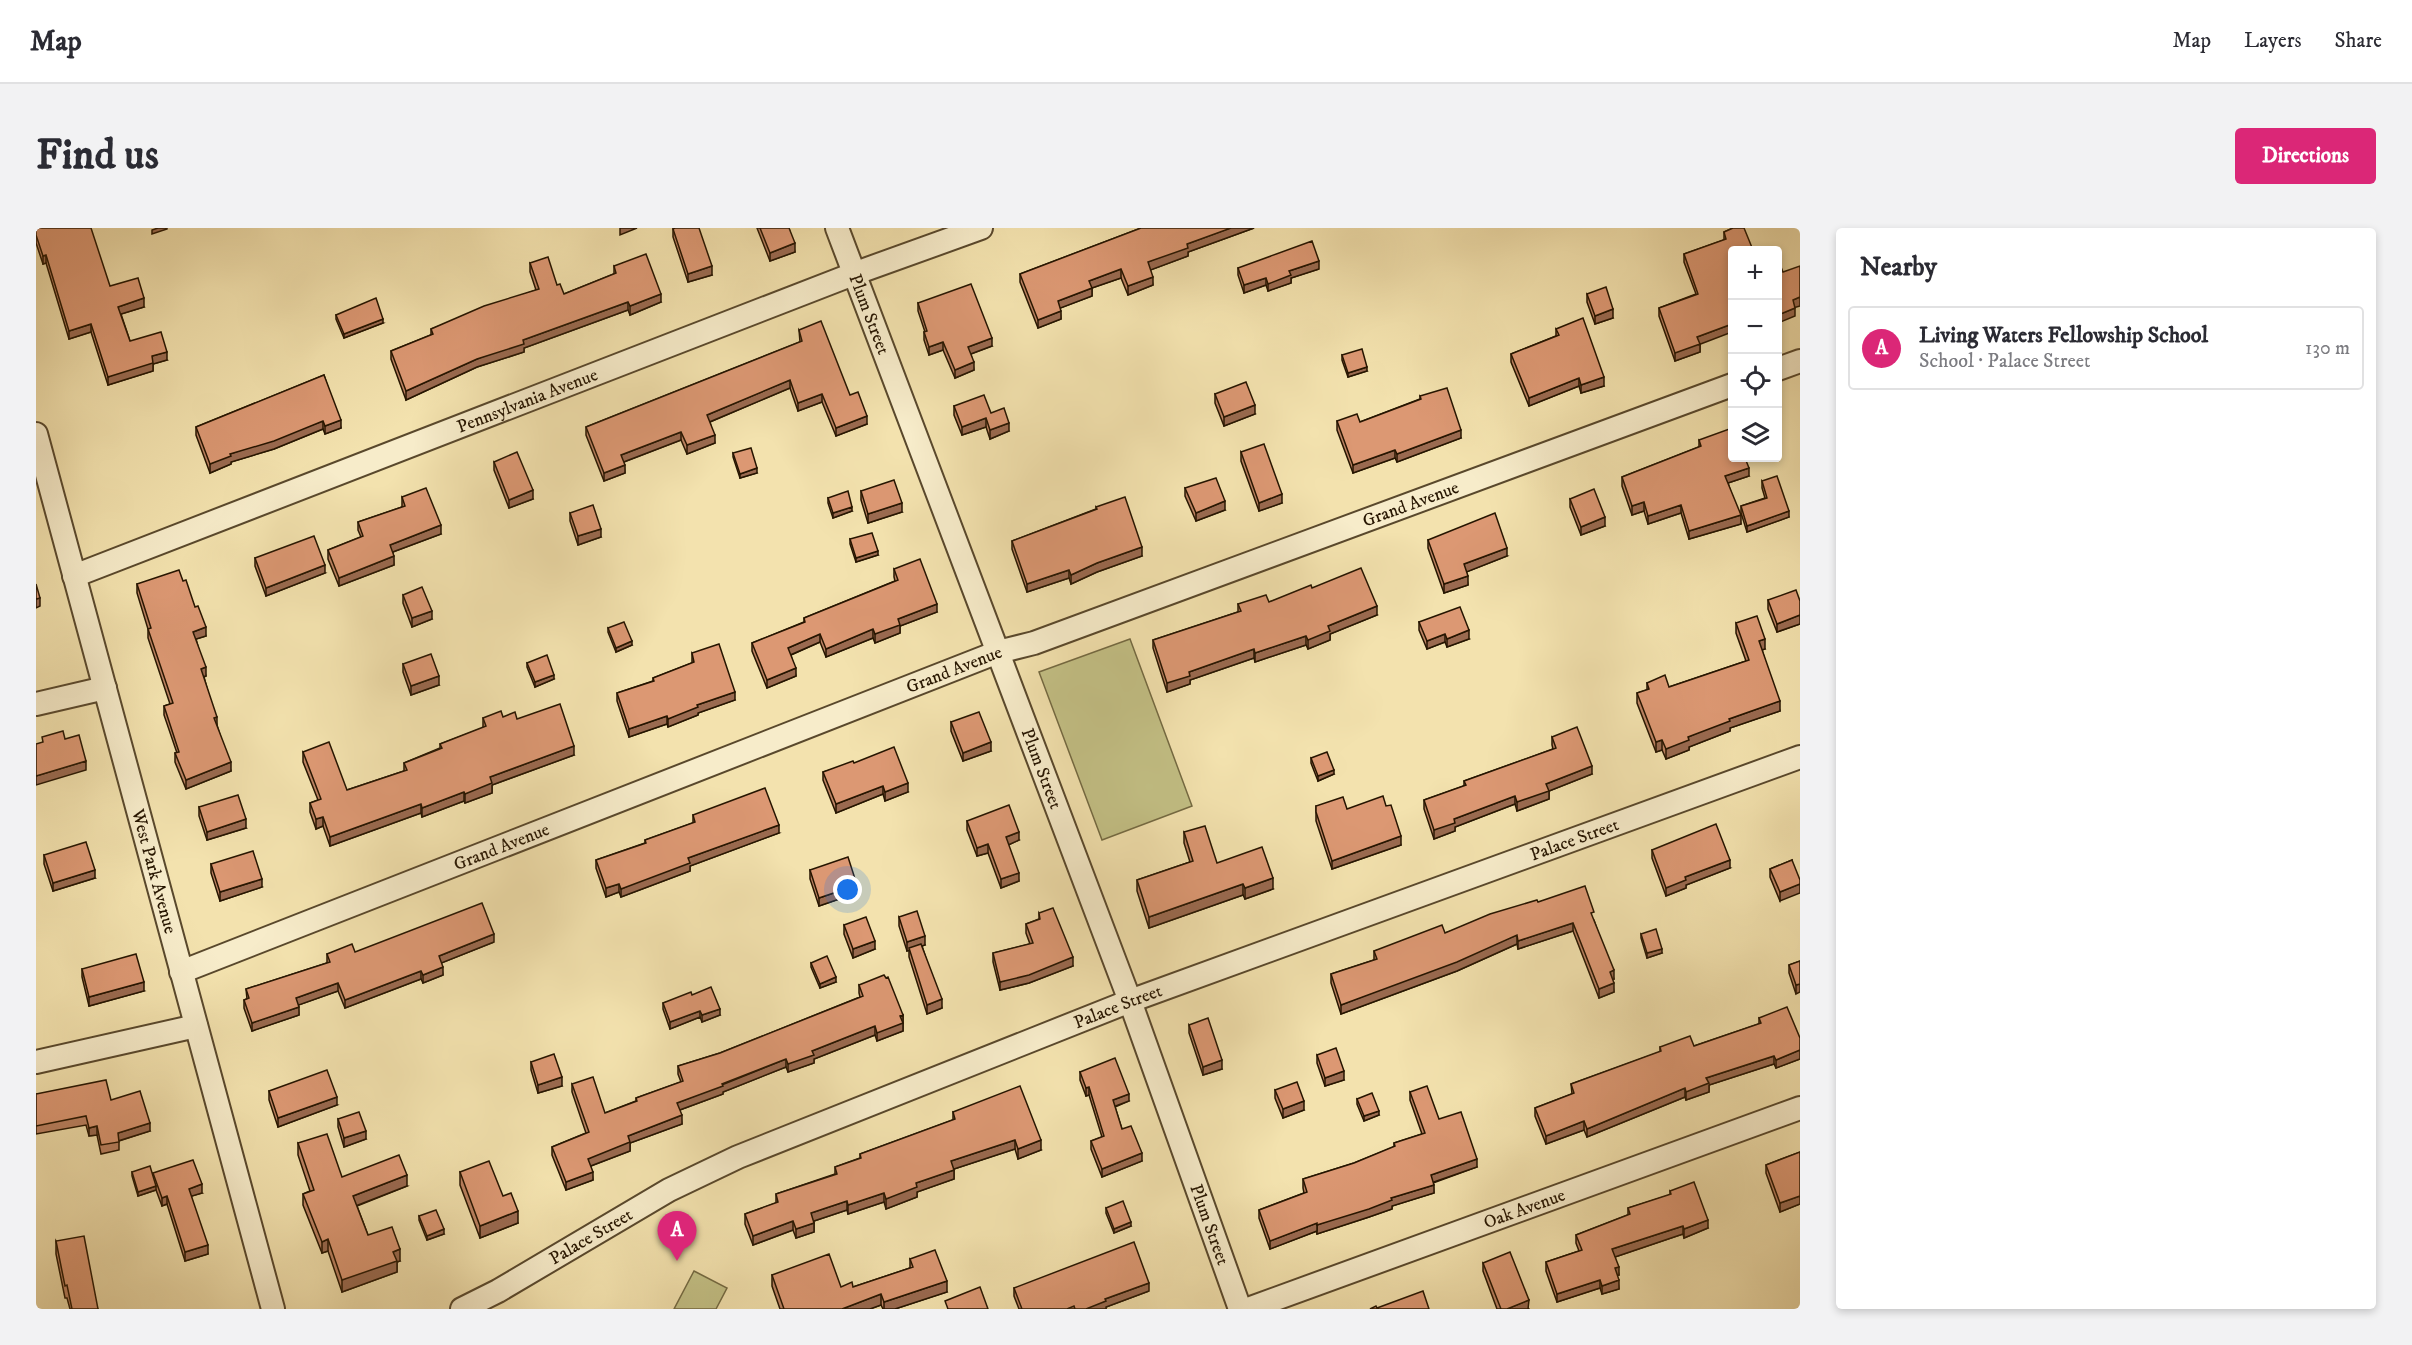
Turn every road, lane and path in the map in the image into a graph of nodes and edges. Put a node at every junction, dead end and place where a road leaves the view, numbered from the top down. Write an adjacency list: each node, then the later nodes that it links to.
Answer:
1 (837, 228): 3 (street, Plum Street)
2 (981, 228): 3 (street, Pennsylvania Avenue)
3 (856, 273): 8 (street, Pennsylvania Avenue); 9 (street, Plum Street)
4 (1800, 360): 5 (street)
5 (1782, 367)
6 (1728, 386): 9 (street, Grand Avenue)
7 (36, 434): 8 (street, West Park Avenue)
8 (74, 576): 10 (street, West Park Avenue)
9 (999, 652): 13 (street, Grand Avenue); 14 (street, Plum Street)
10 (105, 688): 11 (street); 13 (street, West Park Avenue)
11 (36, 704)
12 (1800, 757): 14 (street, Palace Street)
13 (181, 972): 15 (street, West Park Avenue)
14 (1130, 1001): 19 (street, Palace Street); 20 (street, Plum Street)
15 (196, 1026): 16 (street); 18 (street, West Park Avenue)
16 (36, 1062)
17 (1800, 1108): 21 (street, Oak Avenue)
18 (273, 1309)
19 (462, 1309)
20 (1240, 1309)
21 (1248, 1309)

